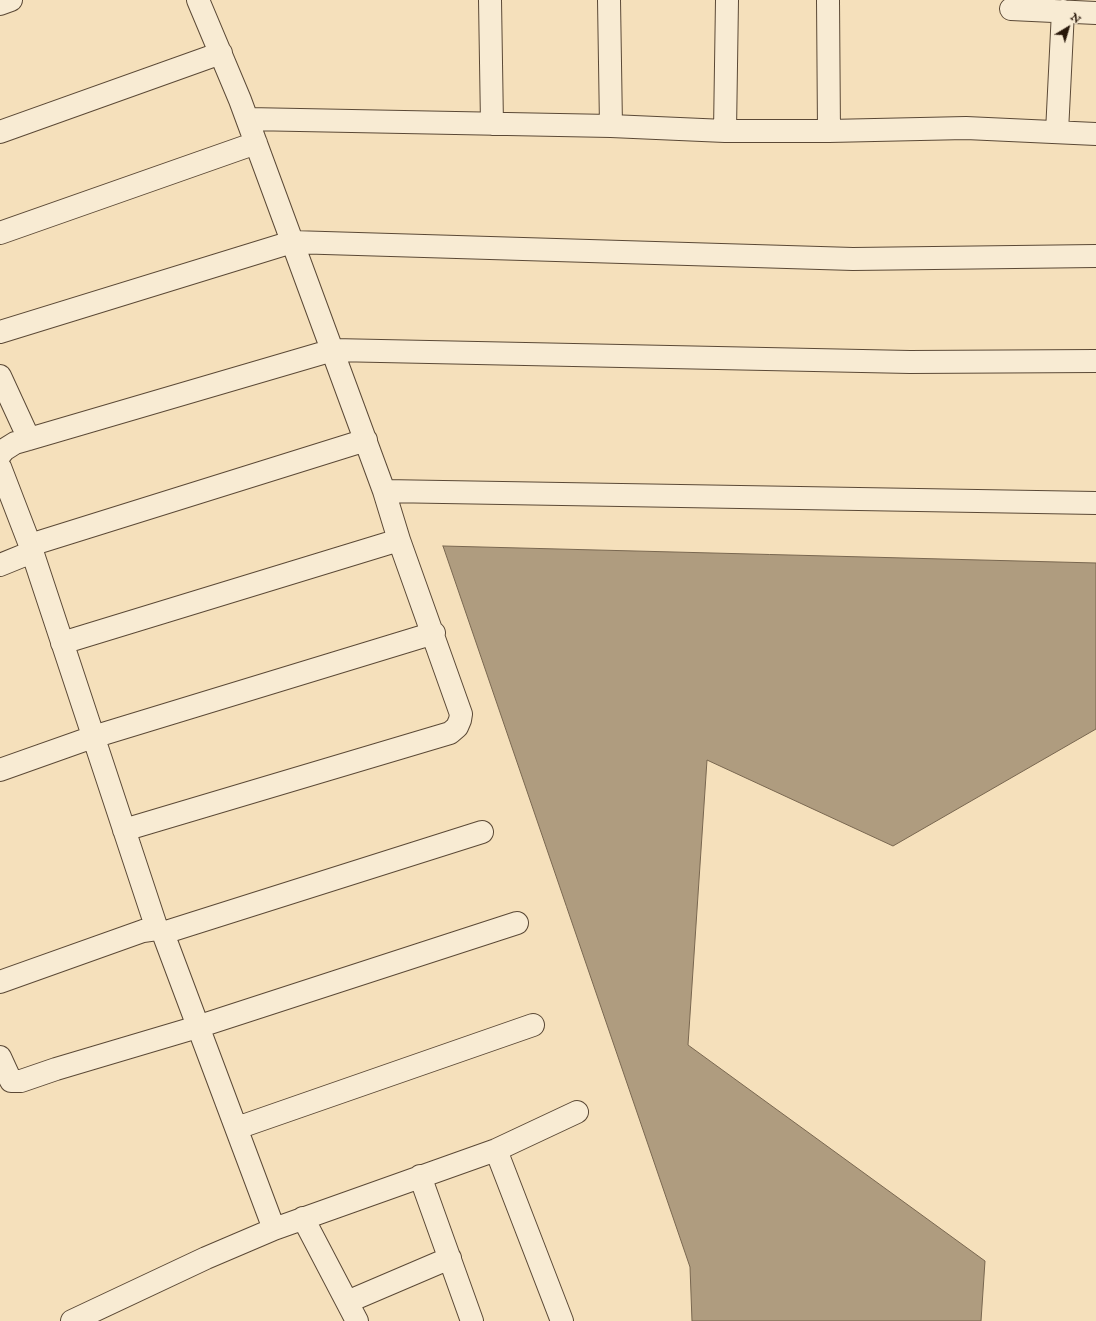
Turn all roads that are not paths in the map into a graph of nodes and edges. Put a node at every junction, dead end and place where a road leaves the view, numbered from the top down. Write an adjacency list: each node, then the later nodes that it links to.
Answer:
1 (11, 0): 7 (street)
2 (198, 0): 11 (street)
3 (490, 0): 13 (street)
4 (609, 0): 14 (street)
5 (727, 0): 15 (street)
6 (828, 0): 16 (street)
7 (0, 4)
8 (1011, 9): 9 (street)
9 (1063, 11): 10 (street); 18 (street)
10 (1096, 13)
11 (221, 53): 12 (street); 17 (street)
12 (248, 119): 13 (street); 20 (street)
13 (492, 124): 14 (street)
14 (611, 126): 15 (street)
15 (725, 131): 16 (street)
16 (829, 131): 18 (street)
17 (0, 132)
18 (1057, 132): 19 (street)
19 (1096, 134)
20 (256, 143): 21 (street); 22 (street)
21 (0, 233)
22 (292, 242): 23 (street); 24 (street); 25 (street)
23 (1096, 256)
24 (0, 332)
25 (333, 350): 26 (street); 28 (street); 29 (street)
26 (1096, 361)
27 (0, 376): 28 (street)
28 (29, 439): 30 (street)
29 (366, 440): 32 (street); 35 (street)
30 (0, 455)
31 (3, 481): 35 (street)
32 (384, 491): 33 (street); 34 (street)
33 (1096, 503)
34 (399, 540): 37 (street); 38 (street)
35 (31, 549): 36 (street); 38 (street)
36 (0, 565)
37 (434, 633): 39 (street); 41 (street)
38 (62, 643): 39 (street)
39 (93, 737): 40 (street); 41 (street)
40 (0, 770)
41 (124, 830): 44 (street)
42 (482, 832): 44 (street)
43 (517, 923): 47 (street)
44 (160, 931): 45 (street); 47 (street)
45 (0, 982)
46 (533, 1025): 50 (street)
47 (199, 1026): 48 (street); 50 (street)
48 (0, 1057)
49 (577, 1112): 51 (street)
50 (237, 1128): 54 (street)
51 (496, 1150): 52 (street); 60 (street)
52 (420, 1176): 53 (street); 55 (street)
53 (303, 1218): 54 (street); 56 (street)
54 (274, 1229): 57 (street)
55 (450, 1258): 56 (street); 59 (street)
56 (347, 1302): 58 (street)
57 (72, 1321)
58 (357, 1321)
59 (472, 1321)
60 (562, 1321)

